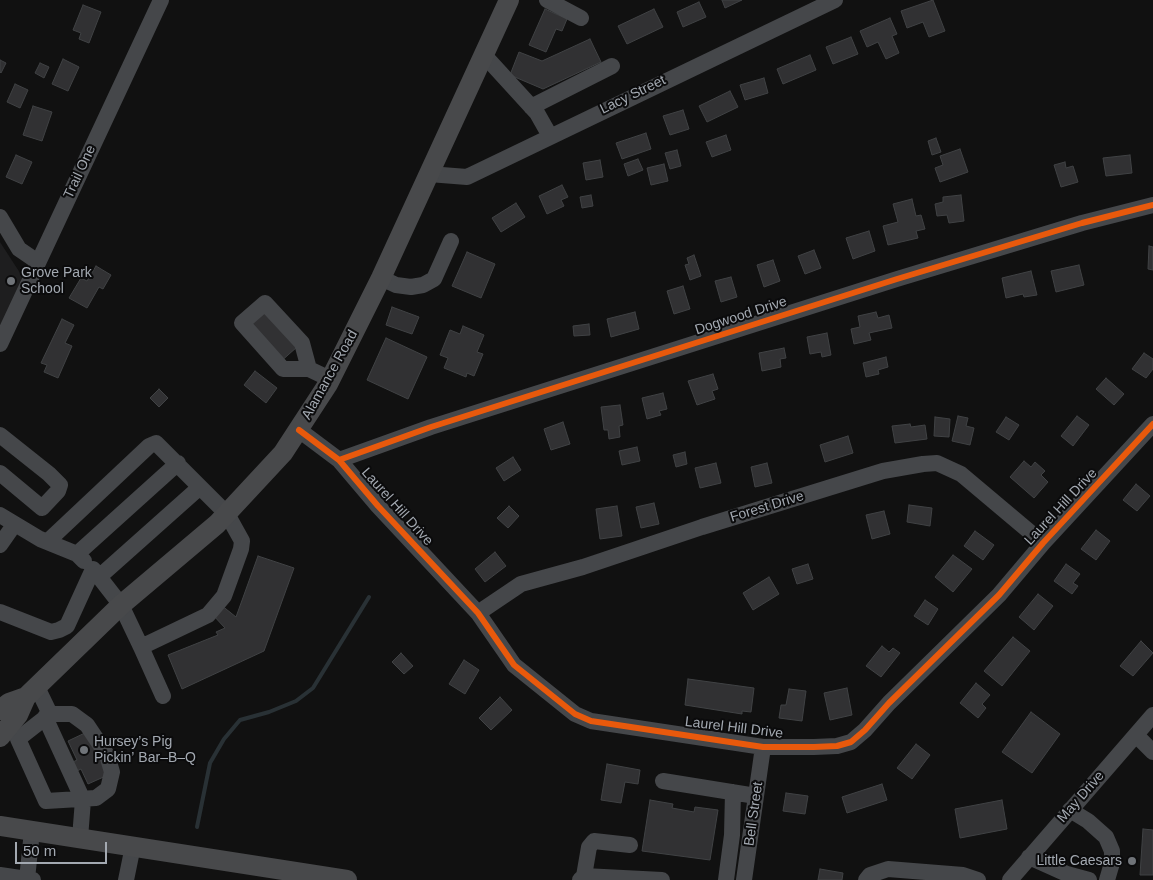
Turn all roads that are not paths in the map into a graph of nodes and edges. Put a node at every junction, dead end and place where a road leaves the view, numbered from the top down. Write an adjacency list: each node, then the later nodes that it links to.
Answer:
1 (161, 0): 14 (street, Trail One)
2 (510, 0): 6 (main road, Alamance Road)
3 (547, 0): 5 (street)
4 (835, 0): 9 (street, Lacy Street)
5 (581, 18)
6 (484, 55): 8 (street); 10 (main road, Alamance Road)
7 (612, 66): 8 (street)
8 (531, 107): 9 (street)
9 (550, 136): 10 (street, Lacy Street)
10 (429, 174): 15 (main road, Alamance Road)
11 (1153, 205): 23 (street, Dogwood Drive)
12 (3, 228): 14 (street)
13 (452, 240): 15 (street)
14 (38, 262): 16 (street, Trail One)
15 (381, 278): 19 (main road, Alamance Road)
16 (6, 313): 17 (street, Trail One)
17 (0, 344)
18 (310, 370): 19 (street)
19 (330, 379): 21 (main road, Alamance Road)
20 (1153, 424): 33 (street, Laurel Hill Drive)
21 (299, 430): 23 (street, Laurel Hill Drive); 28 (main road, Alamance Road)
22 (0, 435): 27 (street)
23 (339, 460): 39 (street, Laurel Hill Drive)
24 (178, 463): 26 (street); 31 (street); 35 (street)
25 (0, 474): 27 (street)
26 (200, 487): 28 (street); 36 (street)
27 (42, 508): 31 (street)
28 (227, 514): 37 (main road, Alamance Road); 40 (street)
29 (0, 515): 30 (street)
30 (14, 525): 32 (street); 34 (street)
31 (64, 527): 32 (street)
32 (47, 542): 35 (street)
33 (1043, 543): 39 (street, Forest Drive); 48 (street, Laurel Hill Drive)
34 (0, 545)
35 (77, 554): 36 (street)
36 (96, 573): 37 (street); 38 (street)
37 (121, 605): 40 (street); 41 (main road, Alamance Road)
38 (0, 612)
39 (478, 613): 48 (street, Laurel Hill Drive)
40 (140, 647): 42 (street)
41 (32, 692): 43 (main road, Alamance Road); 45 (street); 47 (main road, Alamance Road)
42 (163, 696)
43 (0, 710)
44 (1153, 715): 46 (street, May Drive)
45 (47, 716): 53 (street); 53 (street); 53 (street)
46 (1136, 735): 49 (street); 54 (street, May Drive)
47 (0, 737)
48 (763, 747): 52 (street, Bell Street)
49 (1153, 752)
50 (663, 782): 51 (street)
51 (733, 792): 52 (street); 69 (street)
52 (756, 796): 70 (street, Bell Street)
53 (83, 800): 57 (street)
54 (1070, 810): 60 (street, May Drive); 75 (street)
55 (4, 824): 56 (main road)
56 (32, 831): 57 (main road); 65 (street)
57 (80, 838): 59 (main road)
58 (630, 845): 63 (street)
59 (133, 846): 61 (main road); 66 (street)
60 (1029, 857): 73 (street, May Drive); 74 (street)
61 (269, 874): 67 (main road)
62 (0, 875): 65 (street)
63 (582, 878): 64 (street)
64 (644, 879): 68 (street)
65 (30, 880)
66 (126, 880)
67 (347, 880)
68 (662, 880)
69 (726, 880)
70 (744, 880)
71 (866, 880): 72 (street)
72 (978, 880)
73 (1010, 880)
74 (1089, 880)
75 (1107, 880)

